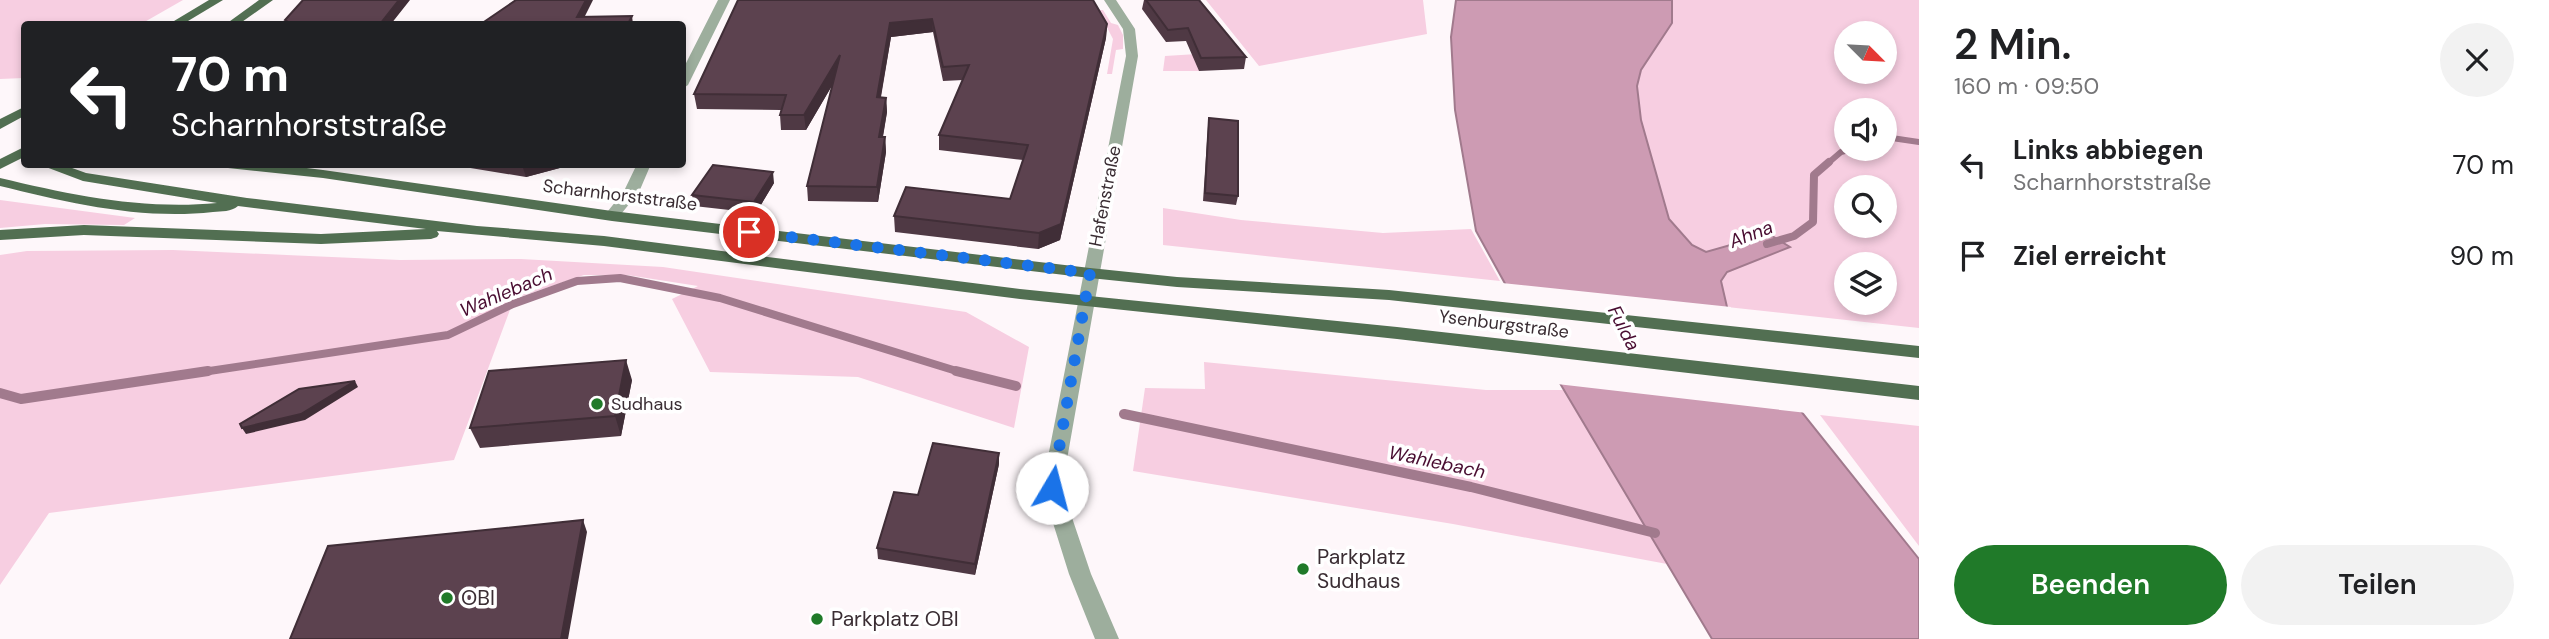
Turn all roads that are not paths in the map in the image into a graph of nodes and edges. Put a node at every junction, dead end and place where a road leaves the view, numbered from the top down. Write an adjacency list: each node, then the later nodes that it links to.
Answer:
1 (217, 0): 5 (main road)
2 (267, 0): 6 (main road)
3 (724, 0): 7 (street)
4 (1110, 0): 25 (street, Hafenstraße)
5 (180, 21)
6 (236, 21)
7 (686, 77)
8 (21, 113): 9 (main road)
9 (0, 125): 10 (main road)
10 (21, 129)
11 (21, 152): 13 (main road)
12 (21, 153): 14 (main road)
13 (0, 156)
14 (0, 165)
15 (57, 168): 21 (main road)
16 (266, 168): 19 (main road, Scharnhorststraße)
17 (305, 168): 19 (main road)
18 (643, 168): 22 (street)
19 (323, 174): 22 (main road, Scharnhorststraße)
20 (0, 182): 21 (main road)
21 (247, 203): 23 (main road)
22 (612, 216): 25 (main road, Scharnhorststraße)
23 (477, 231): 24 (main road); 26 (main road)
24 (0, 235)
25 (1090, 273): 26 (street, Hafenstraße); 27 (main road, Ysenburgstraße)
26 (1085, 301): 28 (main road, Ysenburgstraße); 29 (street, Hafenstraße)
27 (1919, 352)
28 (1919, 393)
29 (1107, 639)

